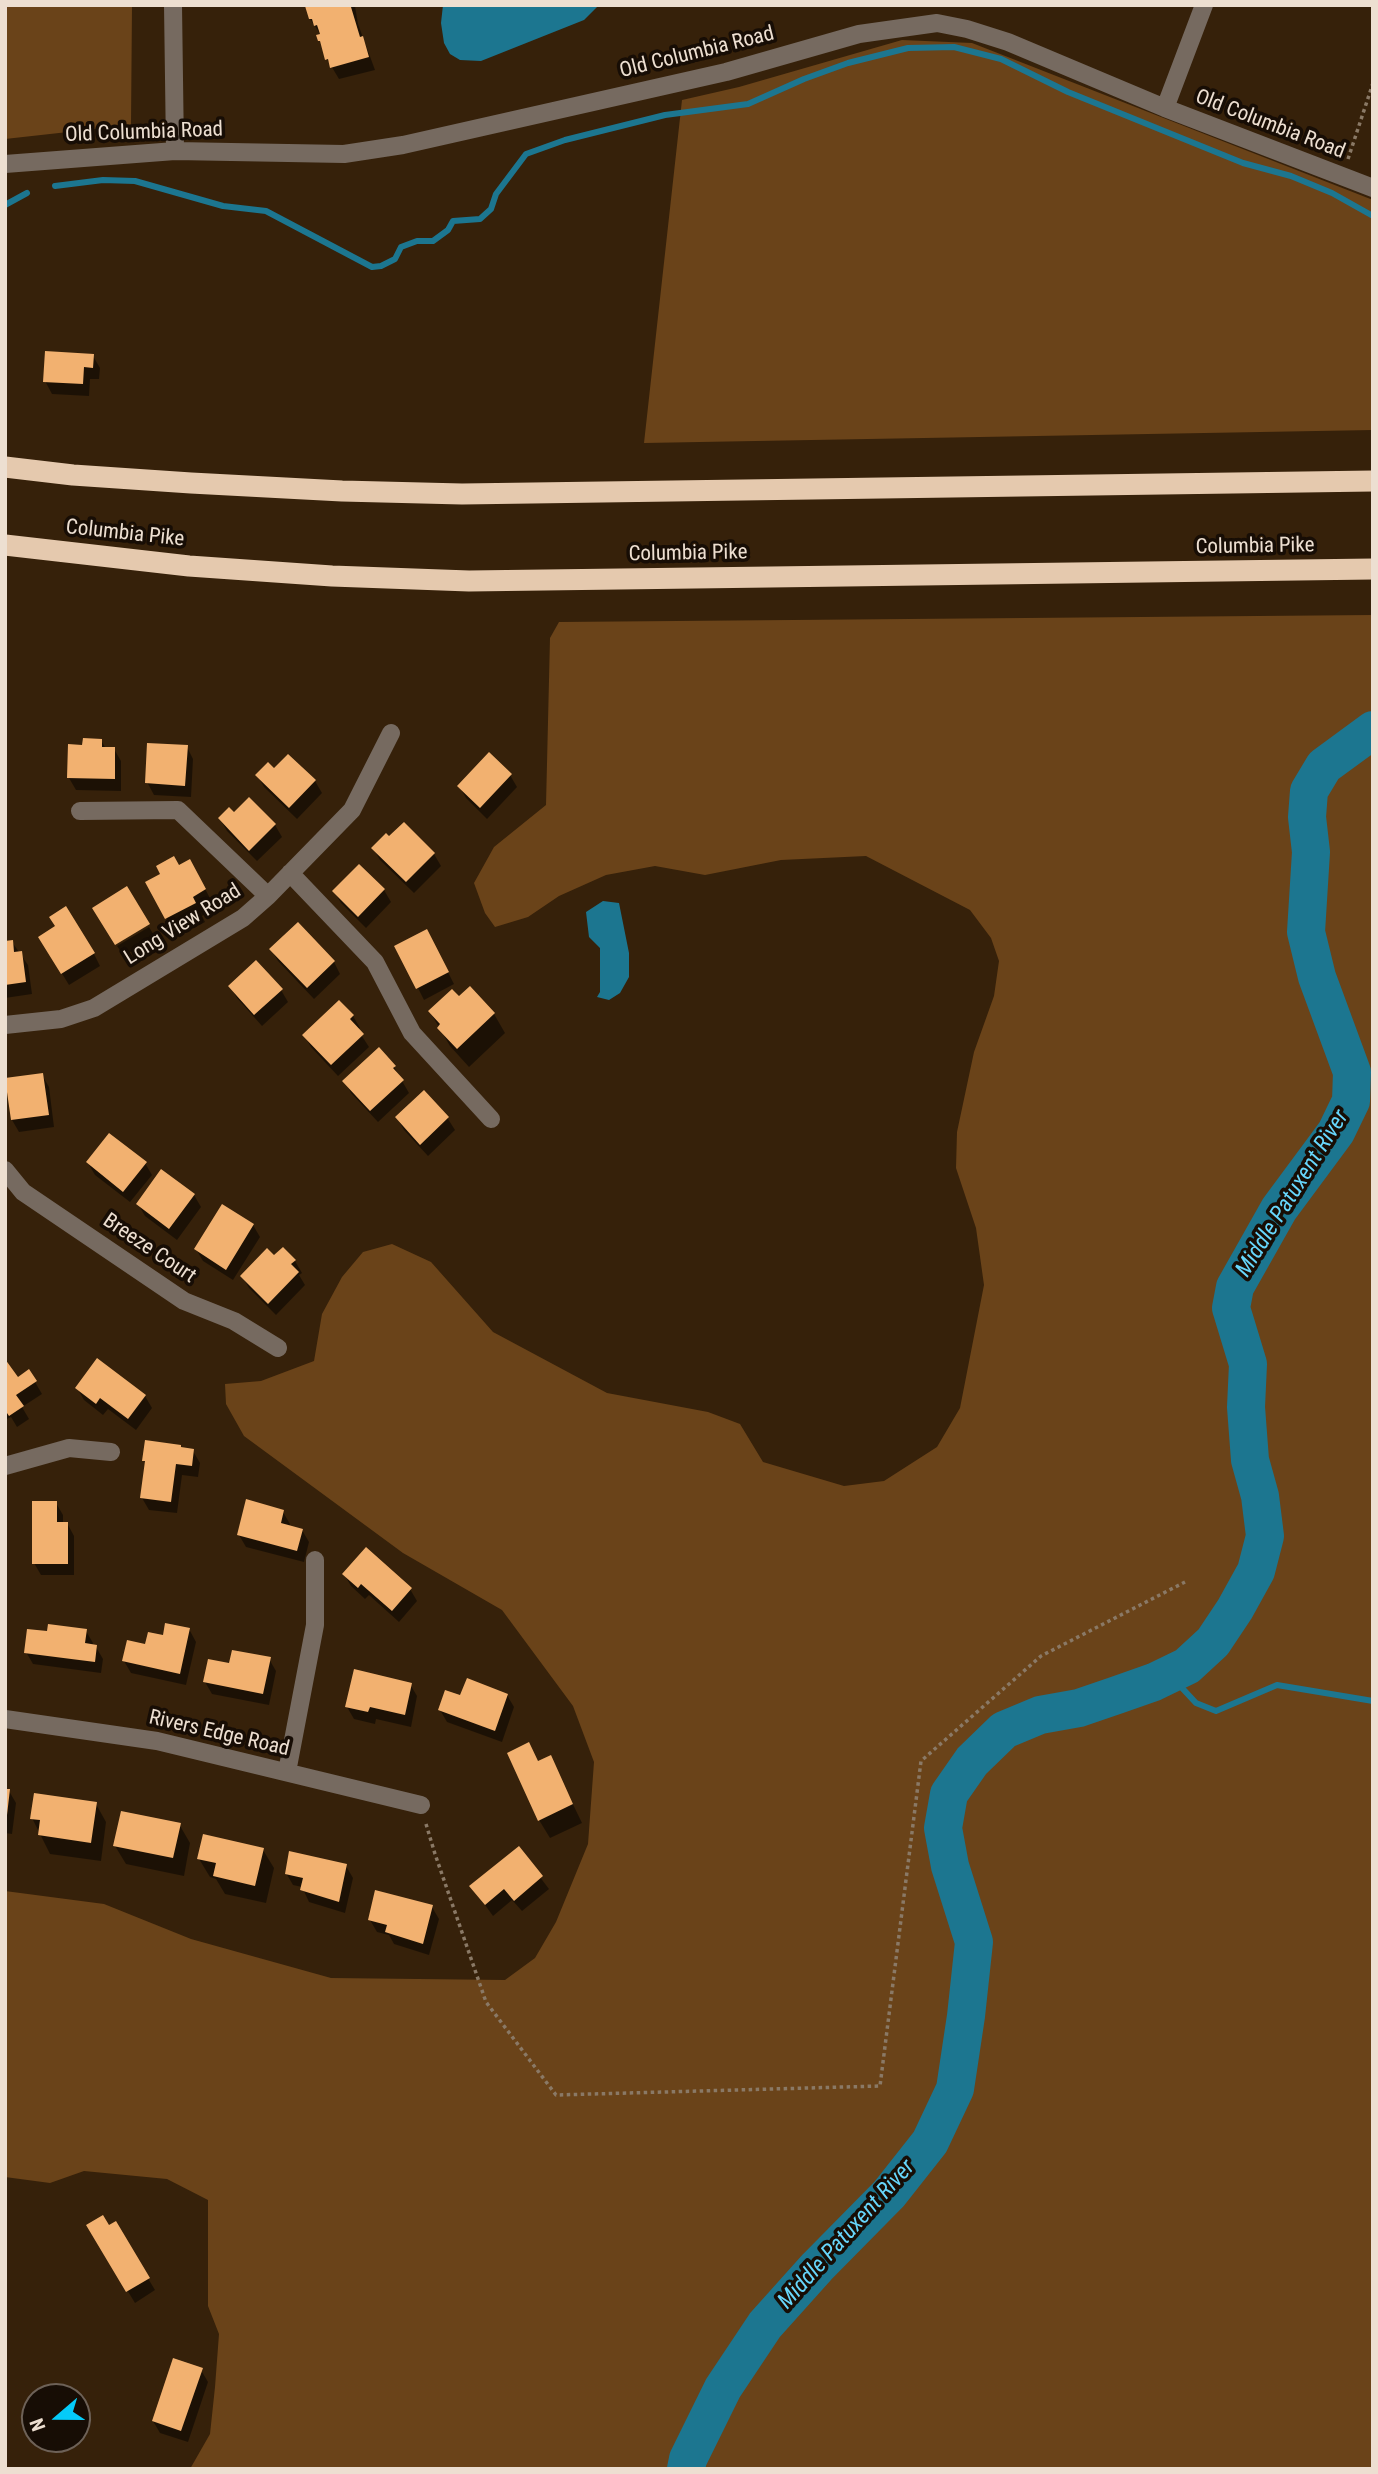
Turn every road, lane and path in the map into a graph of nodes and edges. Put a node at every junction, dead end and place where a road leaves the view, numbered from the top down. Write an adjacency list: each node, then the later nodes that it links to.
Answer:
1 (173, 5): 6 (street)
2 (1204, 5): 5 (street)
3 (937, 14): 5 (street, Old Columbia Road); 6 (street, Old Columbia Road)
4 (1373, 83): 8 (path)
5 (1165, 108): 8 (street, Old Columbia Road)
6 (174, 151): 7 (street, Old Columbia Road)
7 (5, 164)
8 (1342, 177): 9 (street, Old Columbia Road)
9 (1373, 188)
10 (5, 467): 11 (highway)
11 (1373, 481)
12 (5, 545): 13 (highway, Columbia Pike)
13 (1373, 569)
14 (390, 733): 16 (street, Long View Road)
15 (80, 811): 17 (street)
16 (290, 873): 17 (street, Long View Road); 19 (street)
17 (268, 897): 18 (street, Long View Road)
18 (5, 1025)
19 (491, 1119)
20 (5, 1170): 21 (street, Breeze Court)
21 (278, 1348)
22 (111, 1452): 23 (street)
23 (5, 1466)
24 (314, 1560): 27 (street)
25 (1185, 1582): 28 (path)
26 (5, 1719): 27 (street, Rivers Edge Road)
27 (287, 1772): 28 (street, Rivers Edge Road)
28 (421, 1805)

